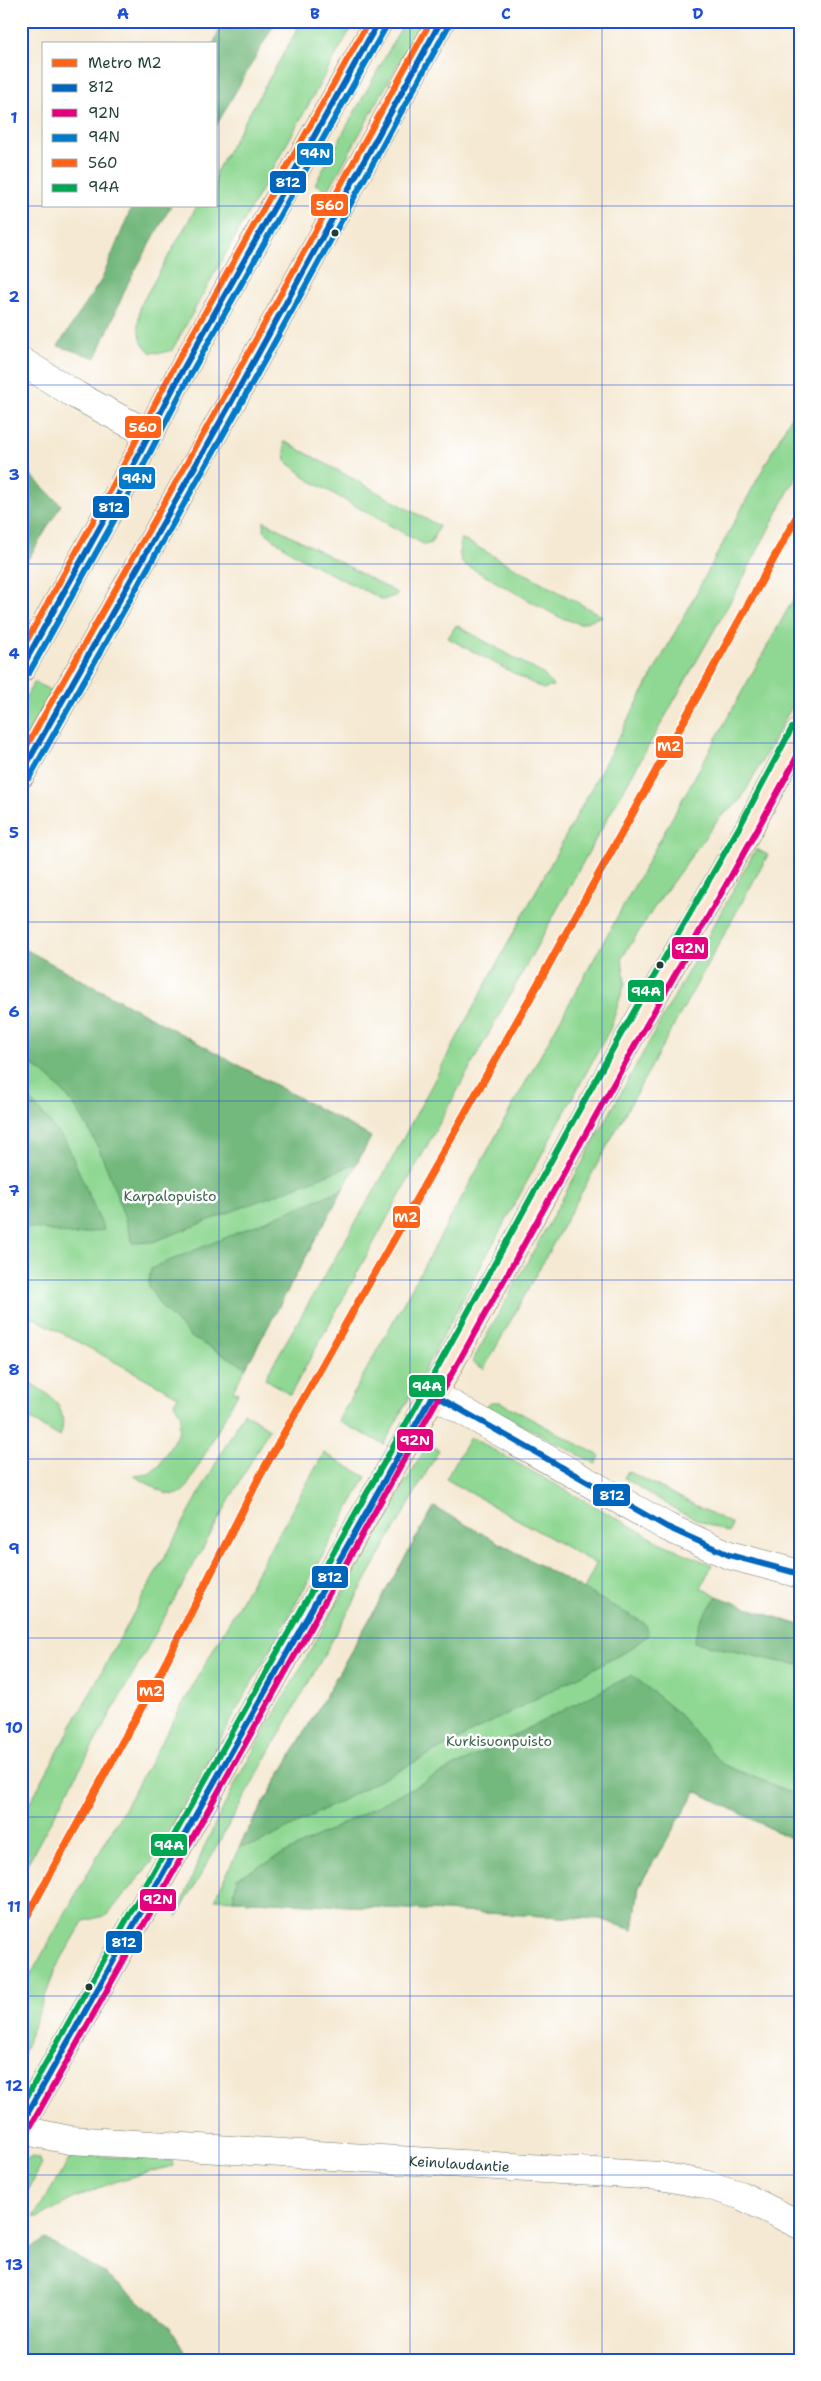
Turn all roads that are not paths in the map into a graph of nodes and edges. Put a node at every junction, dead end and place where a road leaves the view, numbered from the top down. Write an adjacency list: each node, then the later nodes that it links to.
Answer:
1 (379, 21): 4 (main road)
2 (441, 21): 7 (main road)
3 (21, 361): 4 (street)
4 (149, 434): 5 (main road)
5 (21, 669)
6 (800, 732): 8 (street)
7 (21, 774)
8 (433, 1394): 9 (street); 10 (street)
9 (800, 1574)
10 (21, 2124)
11 (21, 2130): 12 (street, Keinulaudantie)
12 (800, 2225)

